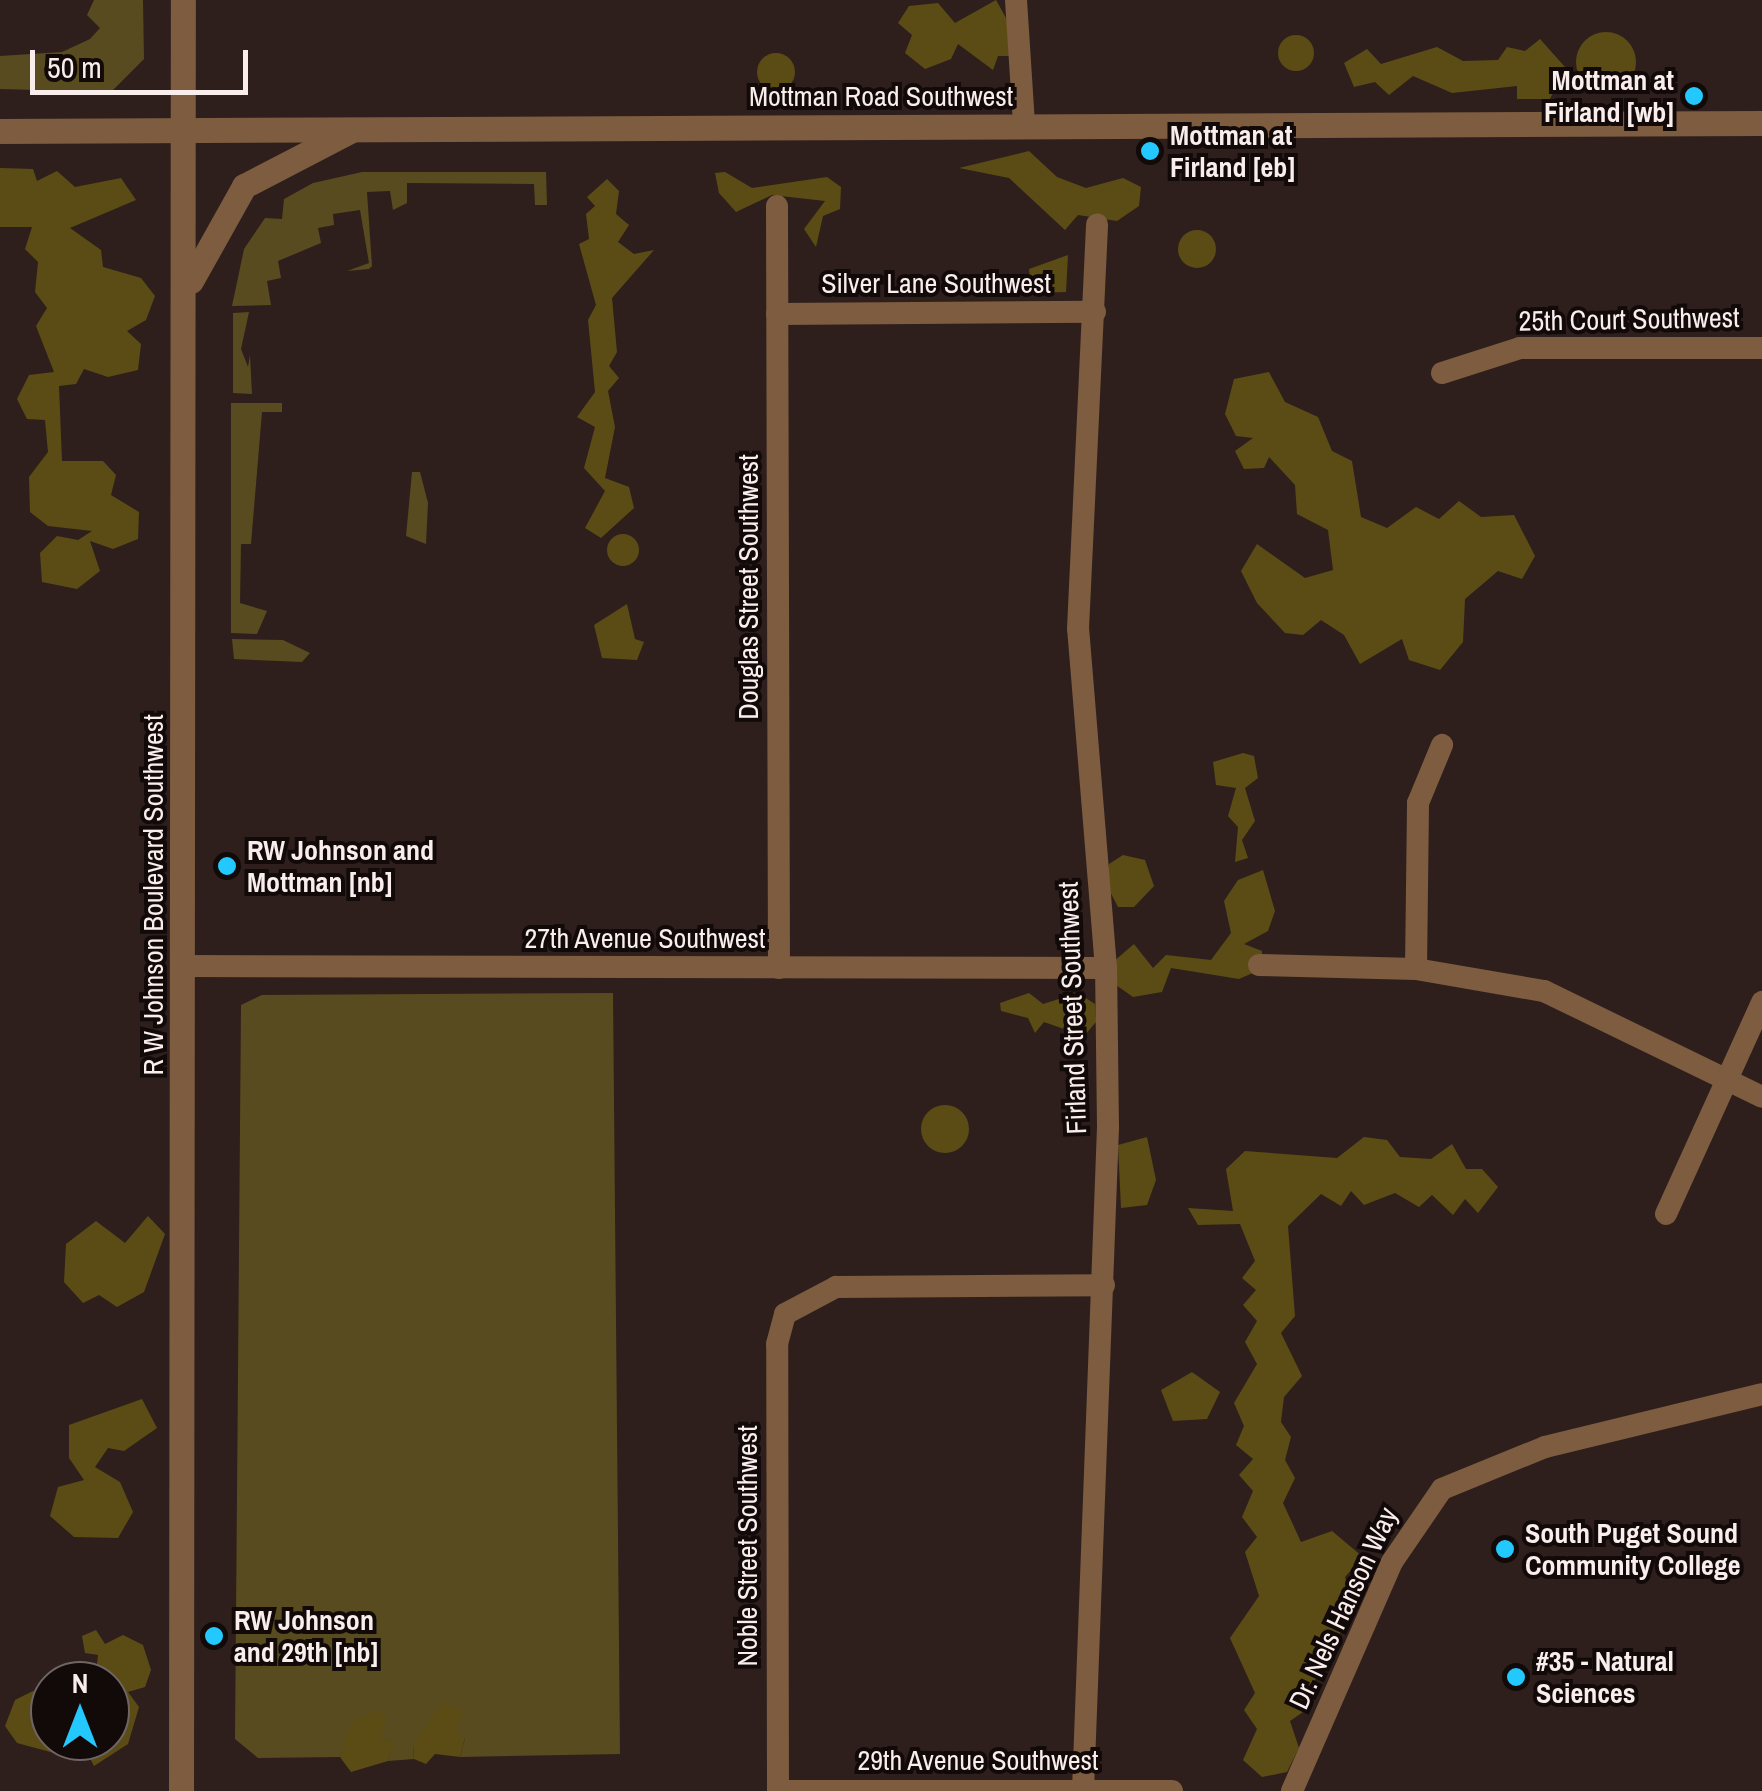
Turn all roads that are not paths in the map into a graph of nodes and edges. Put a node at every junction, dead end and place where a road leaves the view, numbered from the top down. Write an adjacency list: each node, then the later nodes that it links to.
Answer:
1 (183, 0): 6 (street, R W Johnson Boulevard Southwest)
2 (1016, 0): 4 (street)
3 (1762, 123): 4 (street, Mottman Road Southwest)
4 (1024, 124): 5 (street, Mottman Road Southwest)
5 (363, 126): 6 (street, Mottman Road Southwest); 10 (street)
6 (185, 127): 7 (street, Mottman Road Southwest); 10 (street, R W Johnson Boulevard Southwest)
7 (0, 131)
8 (776, 206): 12 (street, Douglas Street Southwest)
9 (1098, 224): 11 (street, Firland Street Southwest)
10 (185, 294): 17 (street, R W Johnson Boulevard Southwest)
11 (1095, 312): 12 (street, Silver Lane Southwest); 19 (street, Firland Street Southwest)
12 (777, 314): 18 (street, Douglas Street Southwest)
13 (1762, 348): 14 (street, 25th Court Southwest)
14 (1442, 372)
15 (1442, 745): 20 (street)
16 (1259, 965): 20 (street)
17 (184, 966): 18 (street, 27th Avenue Southwest); 28 (street, R W Johnson Boulevard Southwest)
18 (779, 968): 19 (street, 27th Avenue Southwest)
19 (1106, 968): 25 (street, Firland Street Southwest)
20 (1416, 969): 22 (street)
21 (1762, 1002): 22 (street)
22 (1724, 1082): 23 (street); 24 (street)
23 (1762, 1098)
24 (1666, 1214)
25 (1104, 1285): 27 (street, Firland Street Southwest); 29 (street, Noble Street Southwest)
26 (1762, 1394): 31 (street, Dr. Nels Hanson Way)
27 (1083, 1790): 29 (street, 29th Avenue Southwest); 30 (street, 29th Avenue Southwest)
28 (181, 1791)
29 (782, 1791)
30 (1172, 1791)
31 (1292, 1791)

